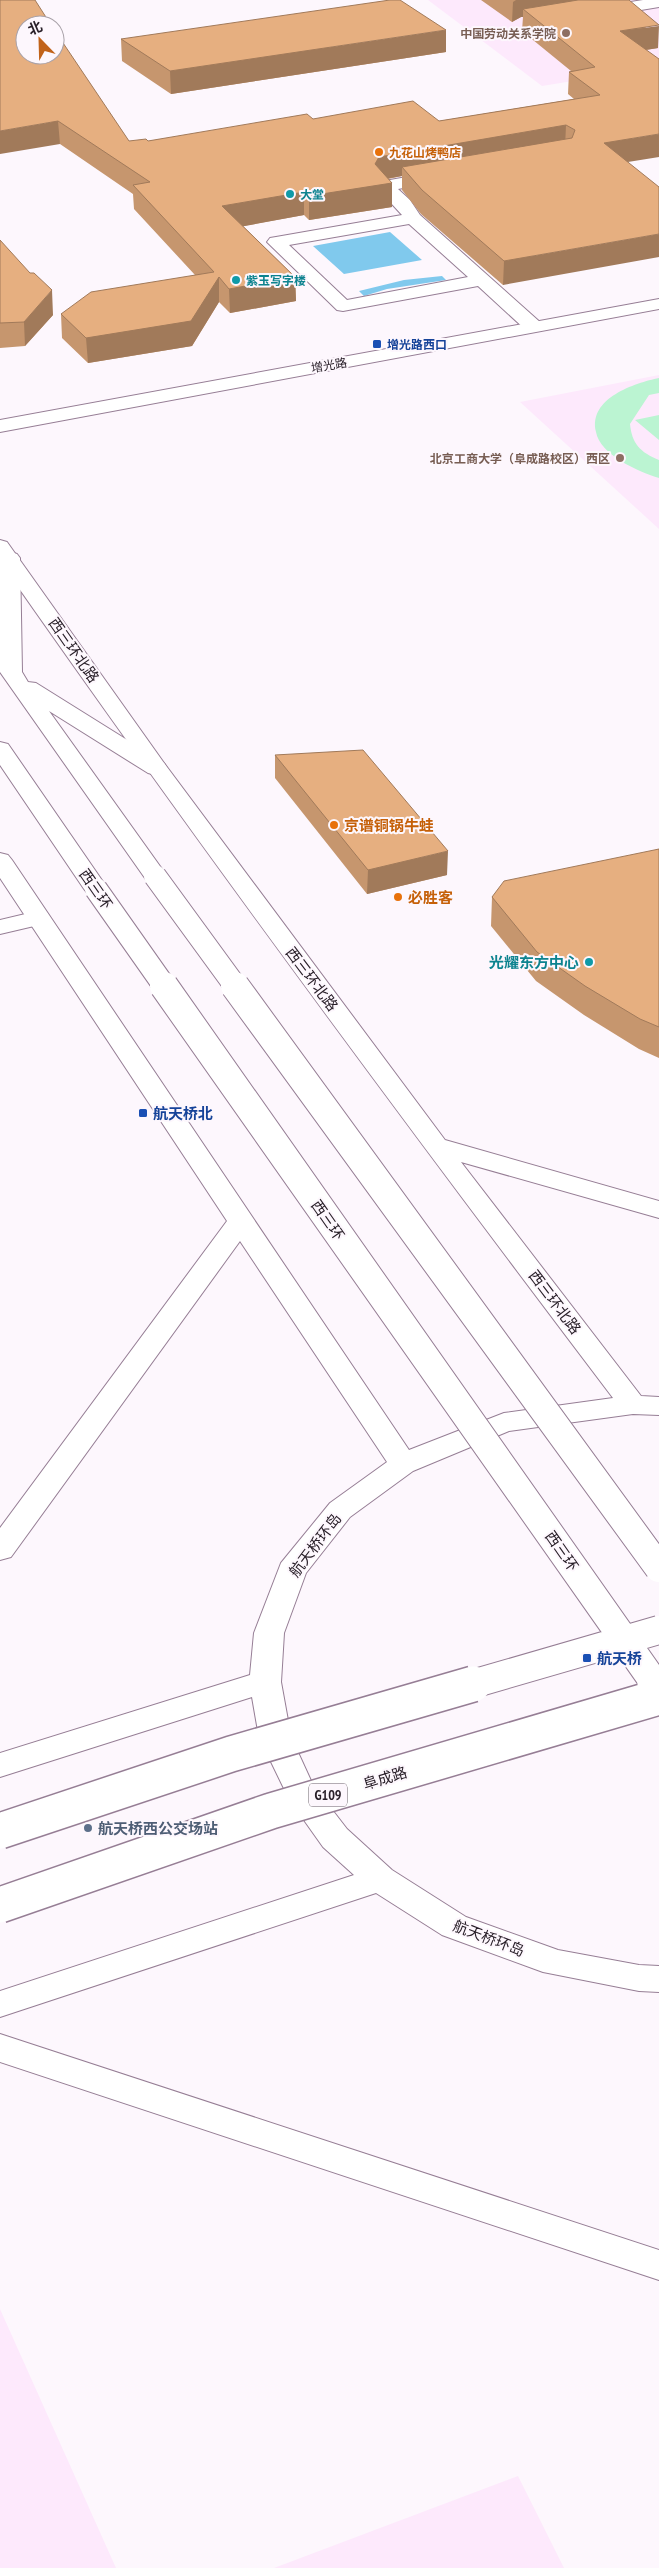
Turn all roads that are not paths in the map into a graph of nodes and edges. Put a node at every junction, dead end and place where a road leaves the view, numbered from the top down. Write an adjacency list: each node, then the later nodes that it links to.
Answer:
1 (659, 2): 2 (main road)
2 (580, 15)
3 (461, 173): 4 (main road)
4 (413, 218): 5 (main road); 5 (main road)
5 (484, 280): 7 (main road)
6 (659, 304): 7 (main road, 增光路)
7 (534, 327): 8 (main road, 增光路)
8 (0, 426)
9 (5, 552): 10 (main road); 12 (main road, 西三环北路)
10 (9, 670): 12 (main road); 22 (main road, bridge)
11 (0, 749): 25 (main road, 西三环, bridge)
12 (156, 768): 16 (main road, 西三环北路)
13 (0, 860): 14 (main road)
14 (38, 918): 15 (main road); 18 (main road)
15 (0, 927)
16 (436, 1146): 17 (main road); 19 (main road, 西三环北路)
17 (659, 1210)
18 (241, 1221): 20 (main road); 21 (main road)
19 (646, 1406): 20 (main road, 航天桥环岛)
20 (403, 1464): 24 (main road, 航天桥环岛)
21 (0, 1550)
22 (659, 1568)
23 (659, 1630): 28 (main road, bridge)
24 (265, 1682): 27 (main road); 29 (main road, 航天桥环岛)
25 (659, 1689)
26 (659, 1696): 30 (main road, 阜成路 / G109, bridge)
27 (0, 1765)
28 (0, 1832)
29 (380, 1879): 31 (main road, 航天桥环岛); 32 (main road)
30 (0, 1905)
31 (659, 1979)
32 (0, 2004)
33 (0, 2048): 34 (main road)
34 (659, 2266)

